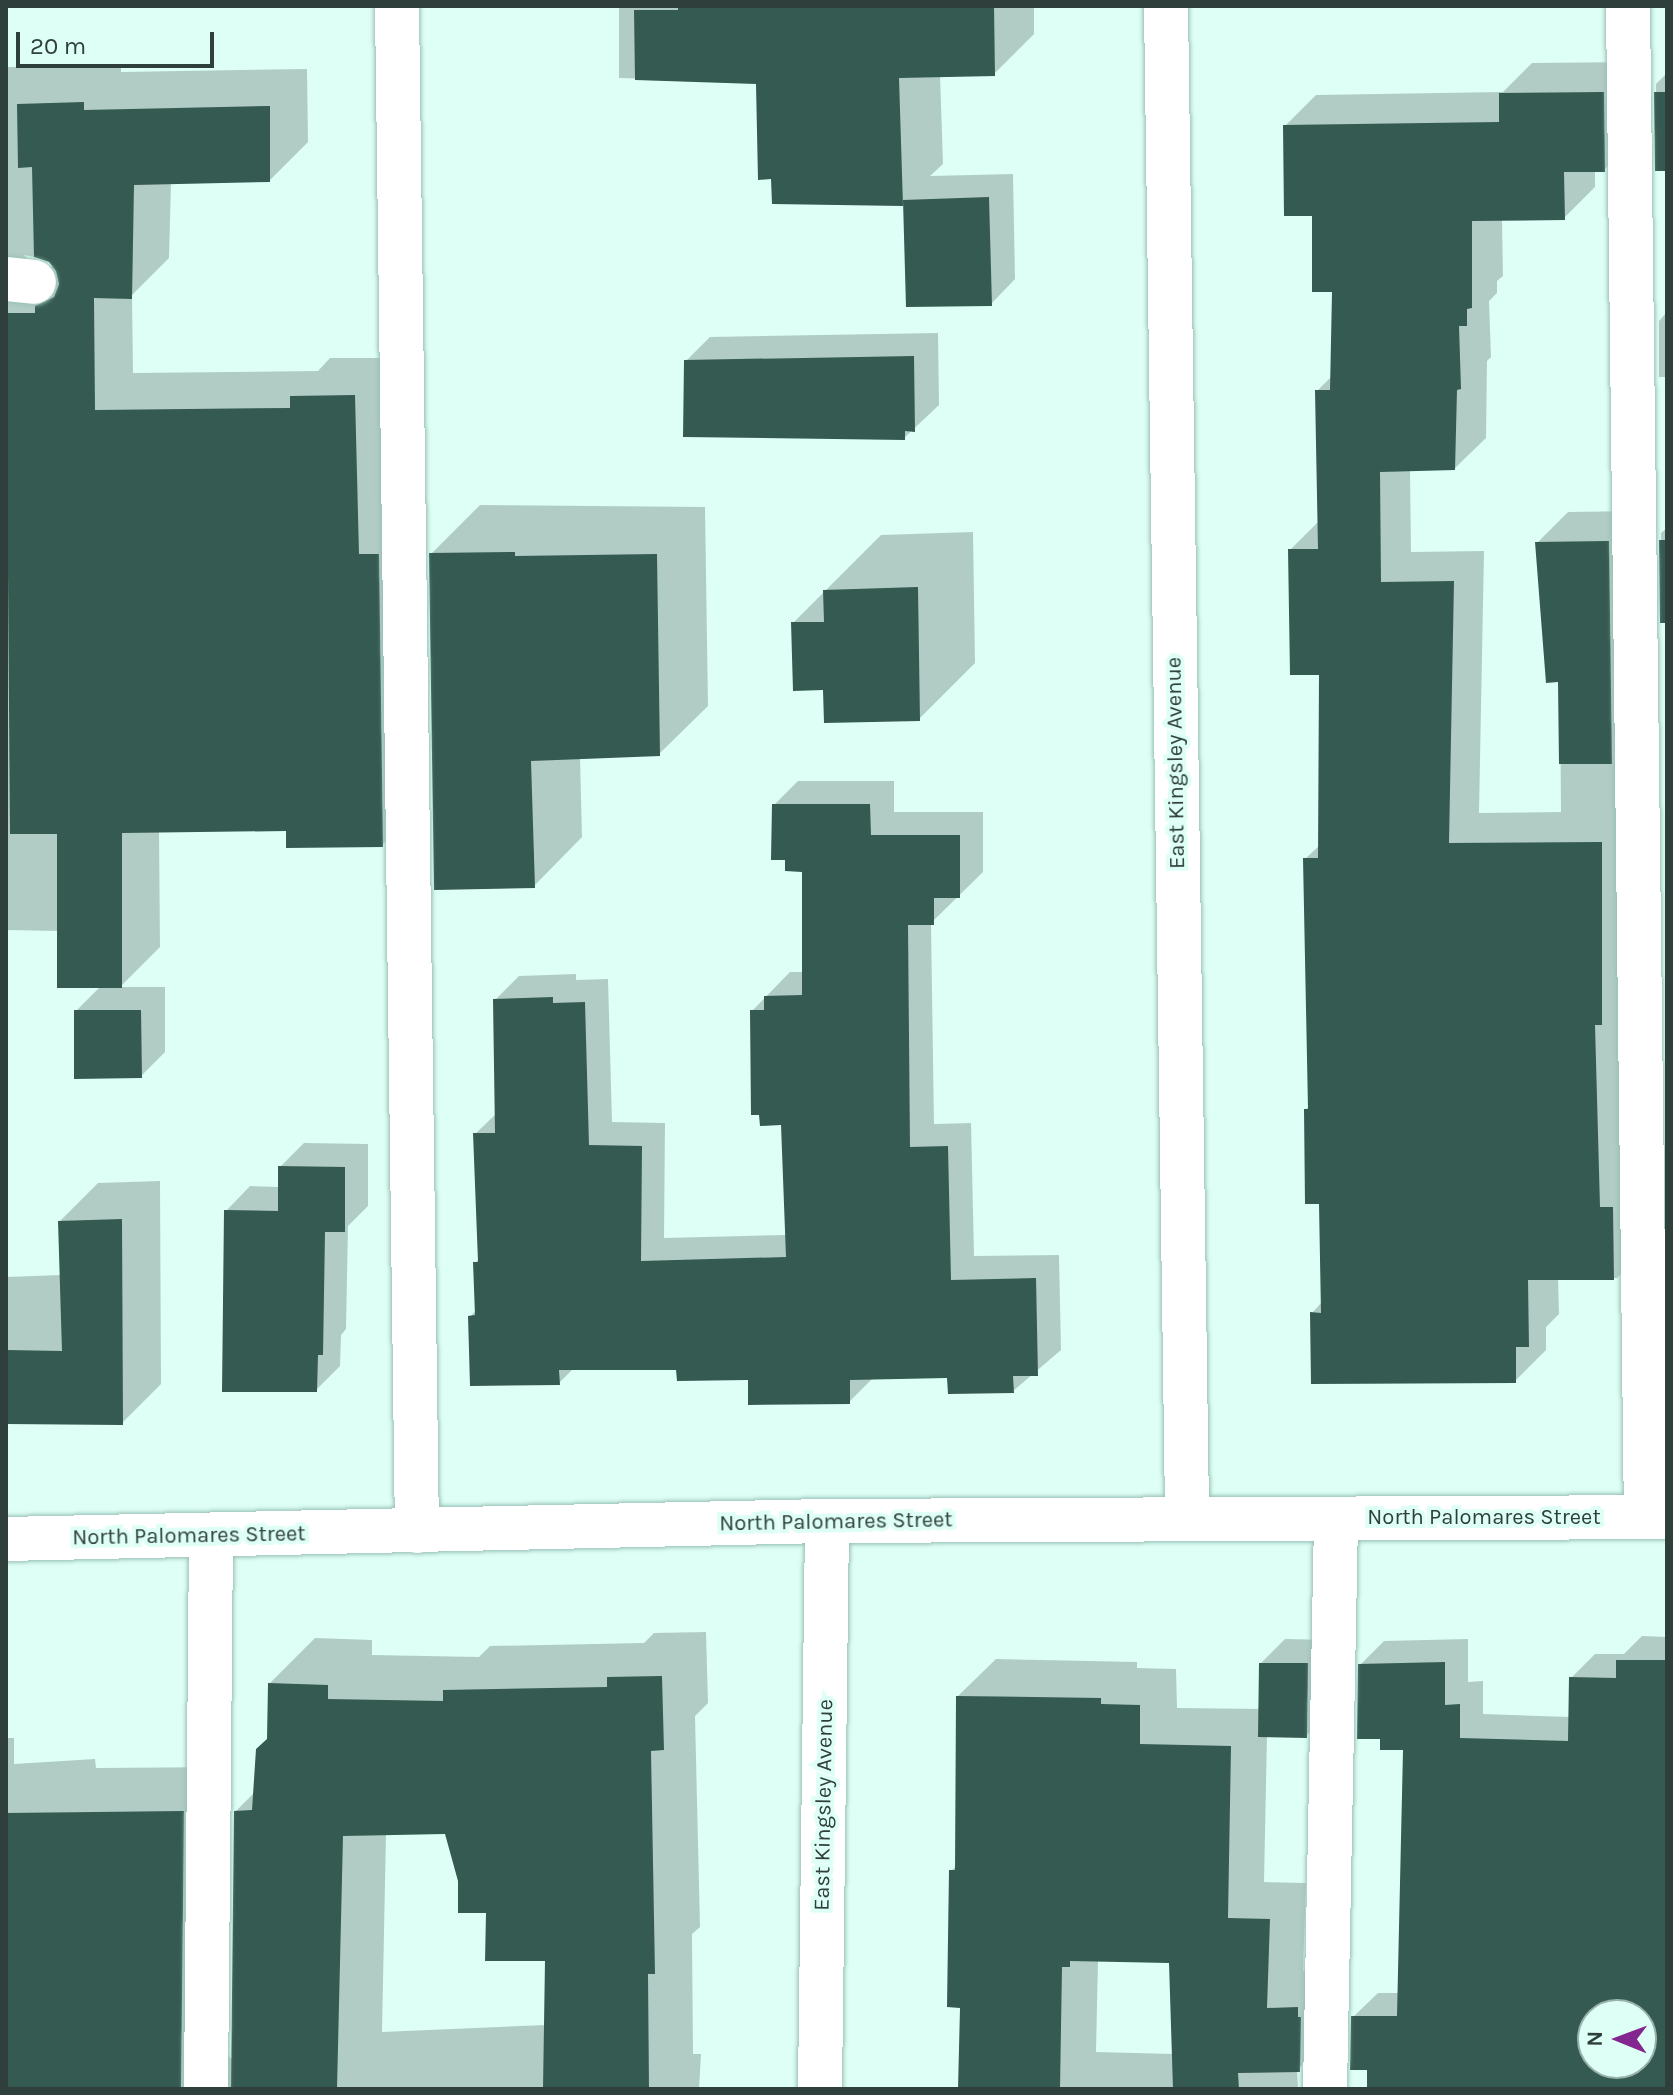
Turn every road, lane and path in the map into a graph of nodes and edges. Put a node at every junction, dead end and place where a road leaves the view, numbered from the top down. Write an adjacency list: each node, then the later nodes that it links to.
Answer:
1 (397, 6): 8 (street)
2 (1166, 6): 5 (street, East Kingsley Avenue)
3 (1628, 6): 4 (street)
4 (1656, 1517): 6 (street, North Palomares Street)
5 (1187, 1519): 6 (street, North Palomares Street); 7 (street, North Palomares Street)
6 (1336, 1519): 13 (street)
7 (827, 1521): 8 (street, North Palomares Street); 12 (street, East Kingsley Avenue)
8 (417, 1531): 9 (street, North Palomares Street)
9 (211, 1535): 10 (street, North Palomares Street); 11 (street)
10 (6, 1539)
11 (206, 2089)
12 (820, 2089)
13 (1325, 2089)

